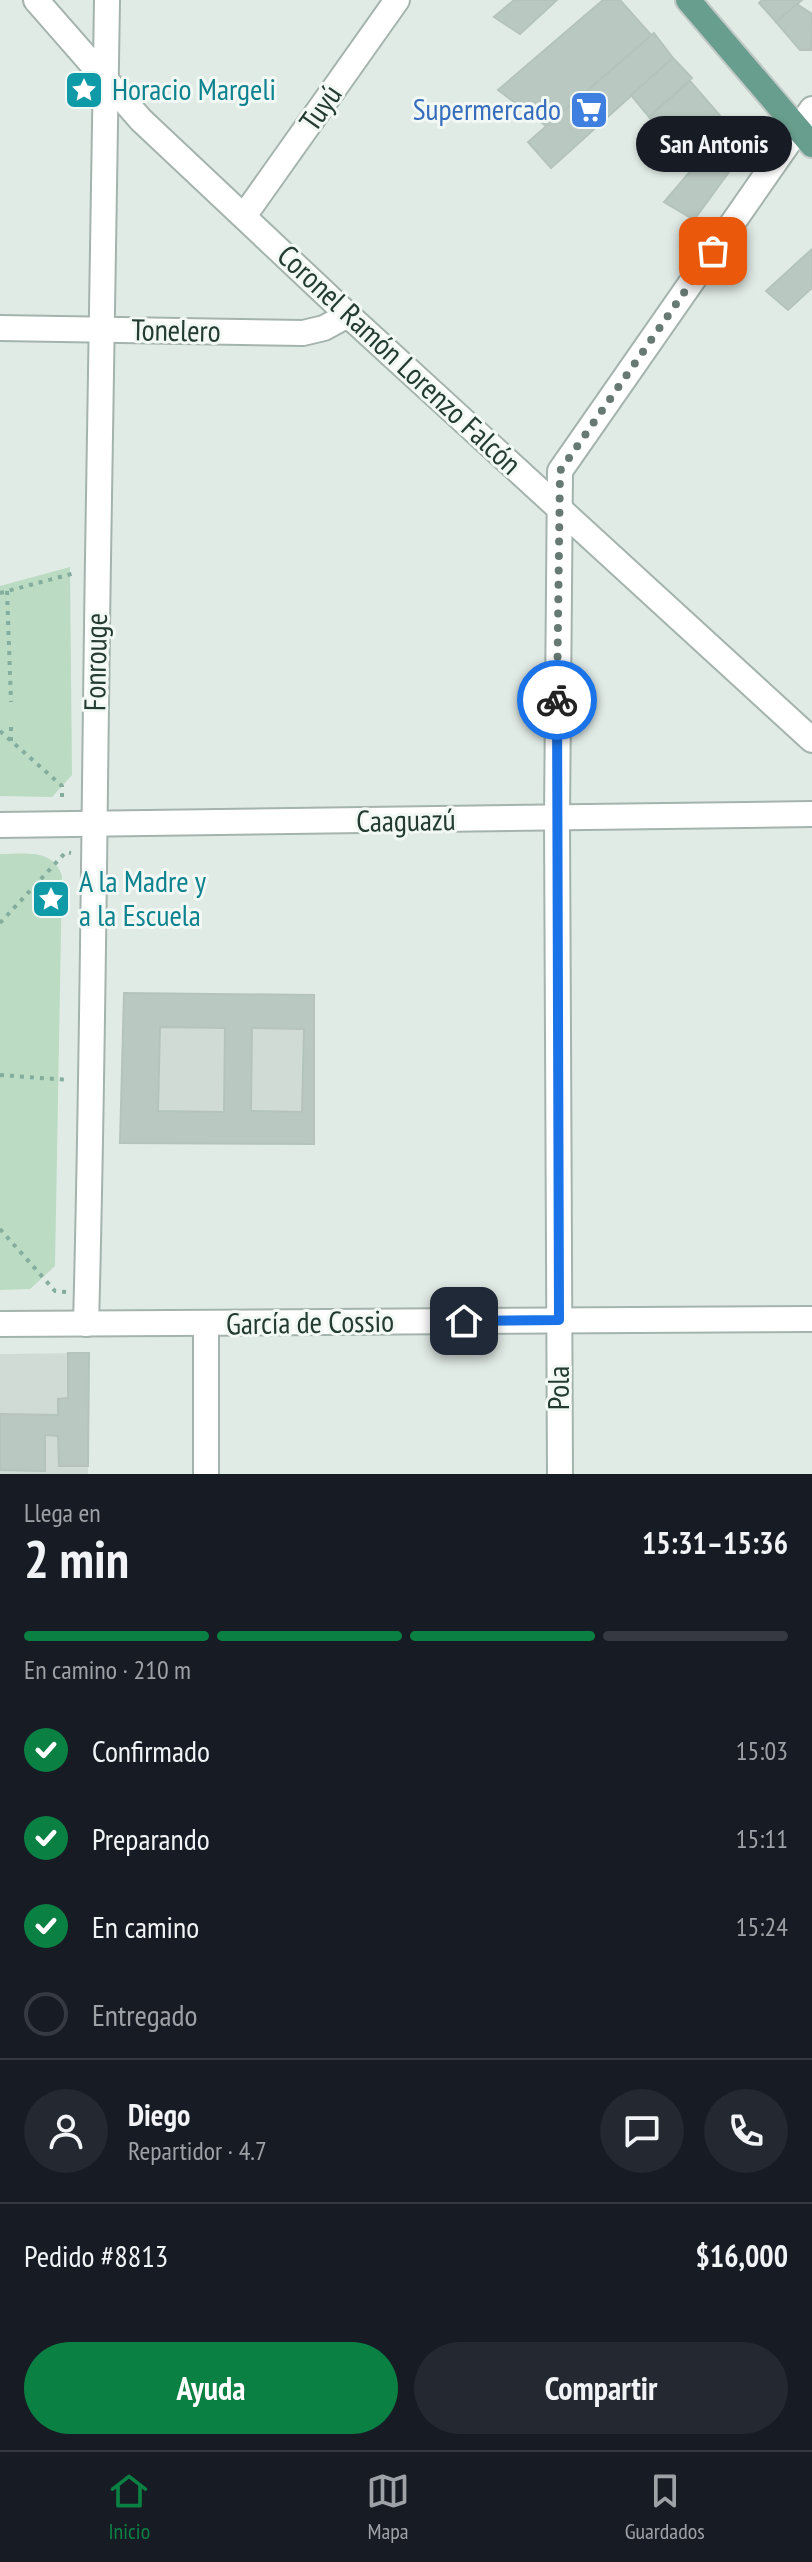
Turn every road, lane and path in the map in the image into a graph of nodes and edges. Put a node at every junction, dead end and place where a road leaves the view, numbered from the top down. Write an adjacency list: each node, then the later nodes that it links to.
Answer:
1 (36, 0): 5 (street, Coronel Ramón Lorenzo Falcón)
2 (107, 0): 5 (street, Fonrouge)
3 (397, 0): 7 (street, Tuyú)
4 (688, 0): 6 (main road)
5 (108, 82): 7 (street, Coronel Ramón Lorenzo Falcón); 10 (street, Fonrouge)
6 (807, 128): 11 (street, Pola)
7 (244, 216): 8 (street, Coronel Ramón Lorenzo Falcón)
8 (348, 315): 10 (street, Tonelero); 11 (street, Coronel Ramón Lorenzo Falcón)
9 (0, 328): 10 (street, Tonelero)
10 (101, 330): 12 (street, Fonrouge)
11 (558, 507): 18 (street, Coronel Ramón Lorenzo Falcón); 21 (street, Pola)
12 (98, 566): 13 (path); 24 (street, Fonrouge)
13 (7, 591): 14 (path); 15 (path)
14 (0, 593)
15 (11, 702)
16 (11, 726): 19 (path)
17 (0, 731): 19 (path)
18 (812, 740)
19 (11, 741): 23 (path)
20 (812, 814): 21 (street, Caaguazú)
21 (557, 818): 24 (street, Caaguazú); 33 (street, Pola)
22 (0, 825): 23 (street, Caaguazú)
23 (61, 826): 24 (street, Caaguazú); 25 (path)
24 (94, 826): 26 (street, Fonrouge)
25 (66, 852): 26 (path); 27 (path)
26 (94, 854): 29 (street, Fonrouge)
27 (0, 923)
28 (0, 1075): 29 (path)
29 (92, 1084): 31 (street, Fonrouge)
30 (0, 1229): 31 (path)
31 (86, 1293): 35 (street, Fonrouge)
32 (812, 1319): 33 (street, García de Cossio)
33 (559, 1320): 36 (street, García de Cossio); 38 (street, Pola)
34 (0, 1324): 35 (street, García de Cossio)
35 (86, 1324): 36 (street, García de Cossio)
36 (206, 1324): 37 (street)
37 (206, 1474)
38 (560, 1474)

